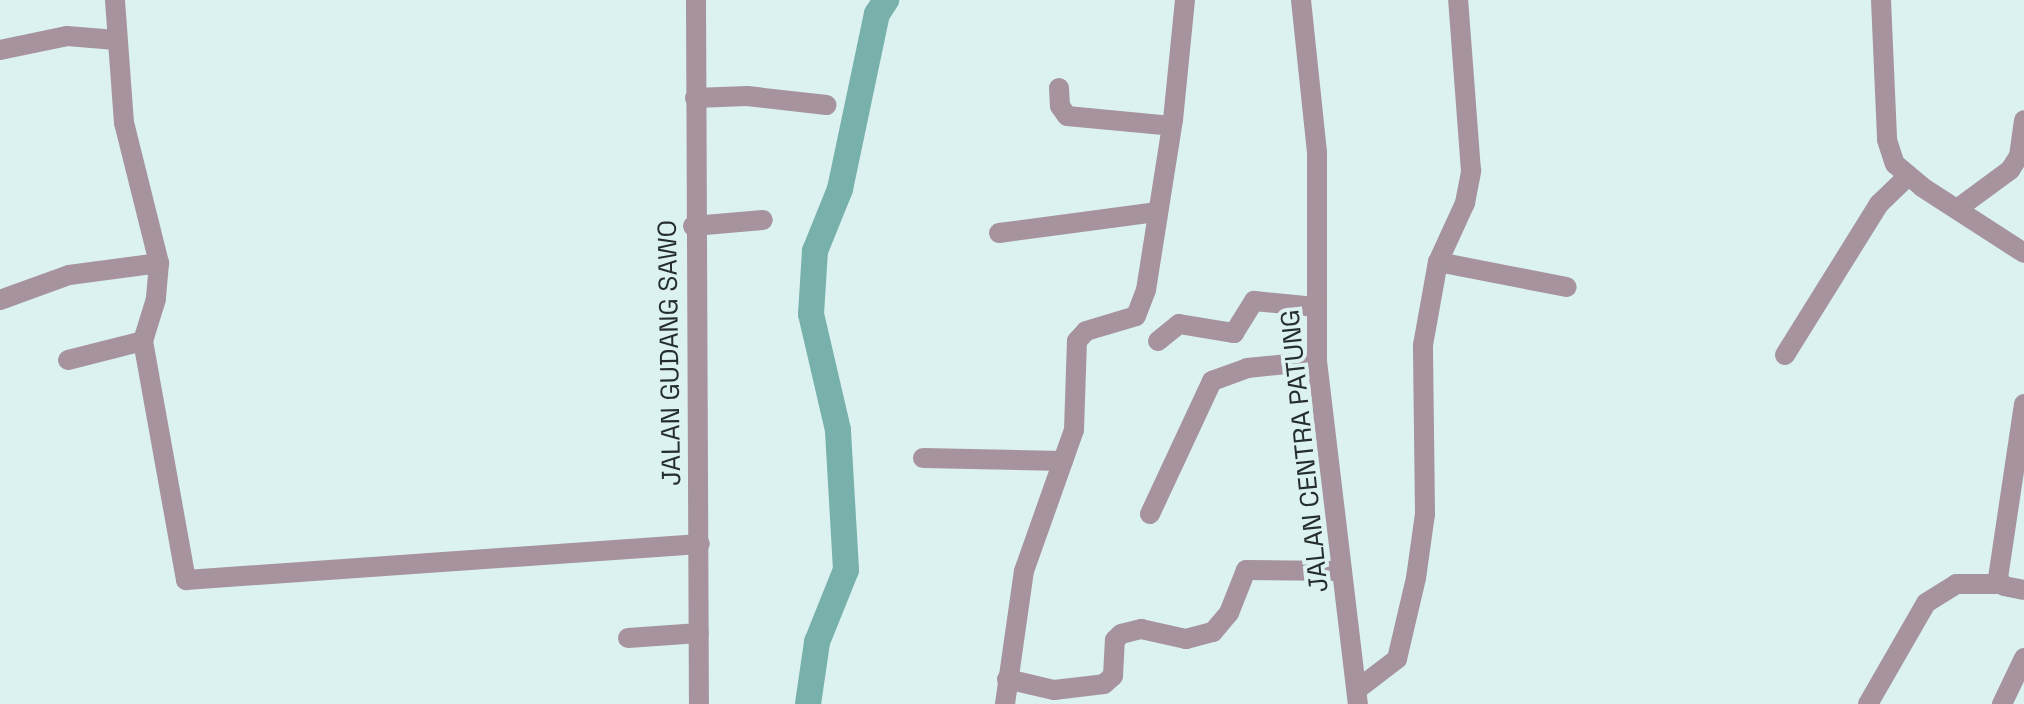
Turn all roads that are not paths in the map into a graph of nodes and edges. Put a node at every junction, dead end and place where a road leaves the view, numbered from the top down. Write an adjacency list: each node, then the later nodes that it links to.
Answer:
1 (115, 0): 7 (street)
2 (696, 0): 10 (street, JALAN GUDANG SAWO)
3 (1185, 0): 13 (street)
4 (1301, 0): 25 (street, JALAN CENTRA PATUNG)
5 (1458, 0): 21 (street)
6 (1881, 0): 14 (street)
7 (116, 40): 8 (street); 22 (street)
8 (0, 50)
9 (1059, 88): 13 (street)
10 (695, 98): 11 (street); 18 (street, JALAN GUDANG SAWO)
11 (826, 105)
12 (2024, 120): 15 (street)
13 (1172, 126): 16 (street)
14 (1908, 176): 15 (street); 28 (street)
15 (1957, 209): 20 (street)
16 (1156, 212): 19 (street); 33 (street)
17 (763, 220): 18 (street)
18 (693, 226): 35 (street, JALAN GUDANG SAWO)
19 (999, 233)
20 (2024, 253)
21 (1438, 262): 23 (street); 43 (street)
22 (159, 263): 24 (street); 26 (street)
23 (1567, 287)
24 (0, 300)
25 (1316, 307): 27 (street); 30 (street, JALAN CENTRA PATUNG)
26 (143, 341): 29 (street); 35 (street)
27 (1158, 341)
28 (1785, 355)
29 (68, 360)
30 (1317, 361): 34 (street); 36 (street, JALAN CENTRA PATUNG)
31 (2024, 404): 37 (street)
32 (923, 458): 33 (street)
33 (1063, 461): 42 (street)
34 (1150, 514)
35 (700, 544): 39 (street, JALAN GUDANG SAWO)
36 (1342, 571): 42 (street); 43 (street, JALAN CENTRA PATUNG)
37 (2000, 584): 38 (street); 46 (street)
38 (2024, 590)
39 (699, 633): 40 (street); 44 (street, JALAN GUDANG SAWO)
40 (628, 638)
41 (2024, 658): 47 (street)
42 (1007, 679): 45 (street)
43 (1359, 696)
44 (699, 704)
45 (1005, 704)
46 (1868, 704)
47 (2002, 704)

